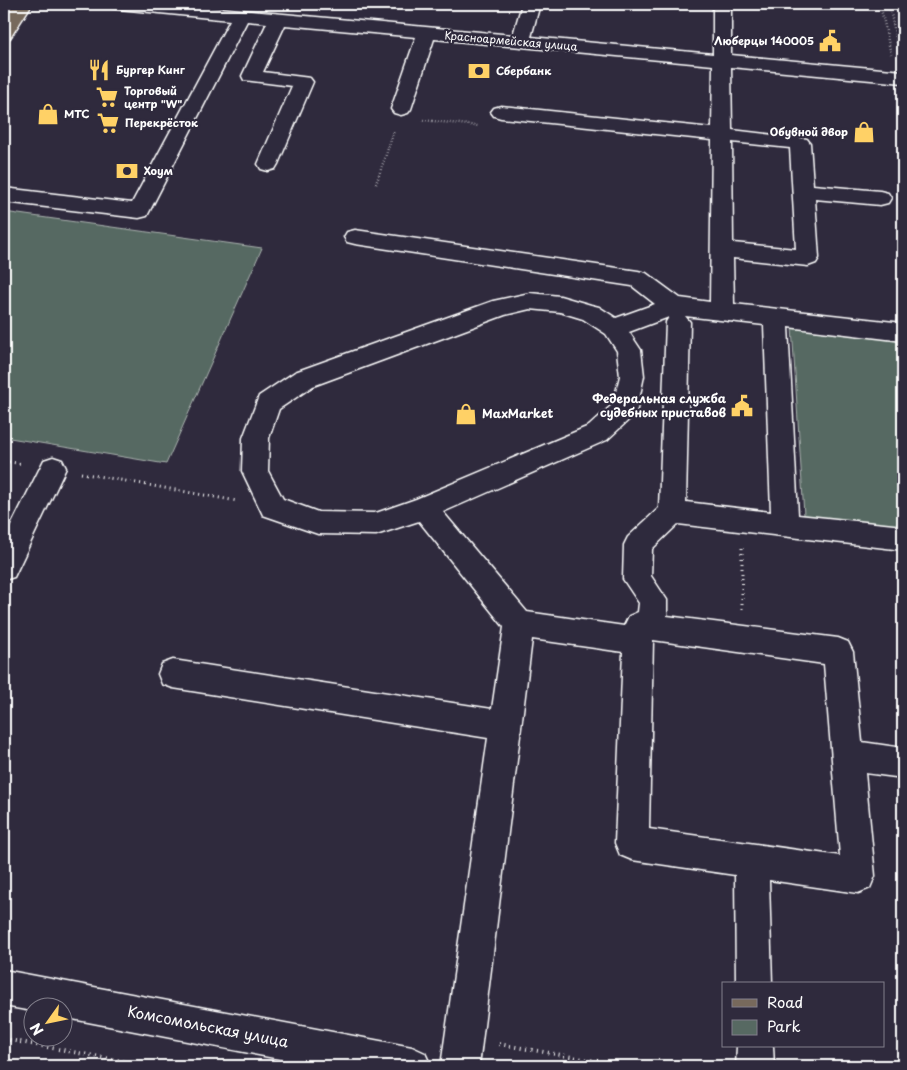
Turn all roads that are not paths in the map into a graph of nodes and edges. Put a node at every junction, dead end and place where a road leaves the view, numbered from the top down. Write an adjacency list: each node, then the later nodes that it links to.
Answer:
1 (21, 4): 6 (street); 10 (main road)
2 (118, 4): 7 (street, Красноармейская улица)
3 (332, 4): 9 (street)
4 (531, 4): 12 (street)
5 (722, 4): 13 (street)
6 (4, 14)
7 (241, 16): 8 (street, Красноармейская улица); 20 (street)
8 (278, 20): 9 (street, Красноармейская улица); 18 (street)
9 (324, 24): 11 (street, Красноармейская улица)
10 (4, 34)
11 (426, 34): 12 (street, Красноармейская улица); 16 (street)
12 (522, 42): 13 (street, Красноармейская улица)
13 (723, 60): 14 (street, Красноармейская улица); 17 (street)
14 (903, 77)
15 (501, 112): 17 (street)
16 (400, 114)
17 (722, 134): 19 (street); 23 (street)
18 (268, 164)
19 (803, 191): 21 (street); 23 (street)
20 (4, 196)
21 (880, 198)
22 (355, 237): 25 (street)
23 (722, 249): 24 (street)
24 (722, 312): 25 (street); 26 (street)
25 (676, 314): 27 (street); 31 (street)
26 (776, 319): 28 (street); 32 (street)
27 (614, 328): 30 (street); 30 (street)
28 (903, 332)
29 (53, 468): 34 (street)
30 (424, 508): 35 (street)
31 (672, 512): 32 (street); 36 (street)
32 (785, 525): 33 (street)
33 (903, 538)
34 (4, 568)
35 (519, 624): 36 (street); 38 (street)
36 (645, 634): 39 (street); 41 (street)
37 (173, 674): 38 (street)
38 (506, 726): 46 (street)
39 (847, 755): 40 (street); 41 (street)
40 (903, 763)
41 (752, 860): 42 (street)
42 (754, 982)
43 (4, 988): 45 (street, Комсомольская улица)
44 (755, 1048): 47 (street)
45 (412, 1066)
46 (460, 1066)
47 (755, 1066)

